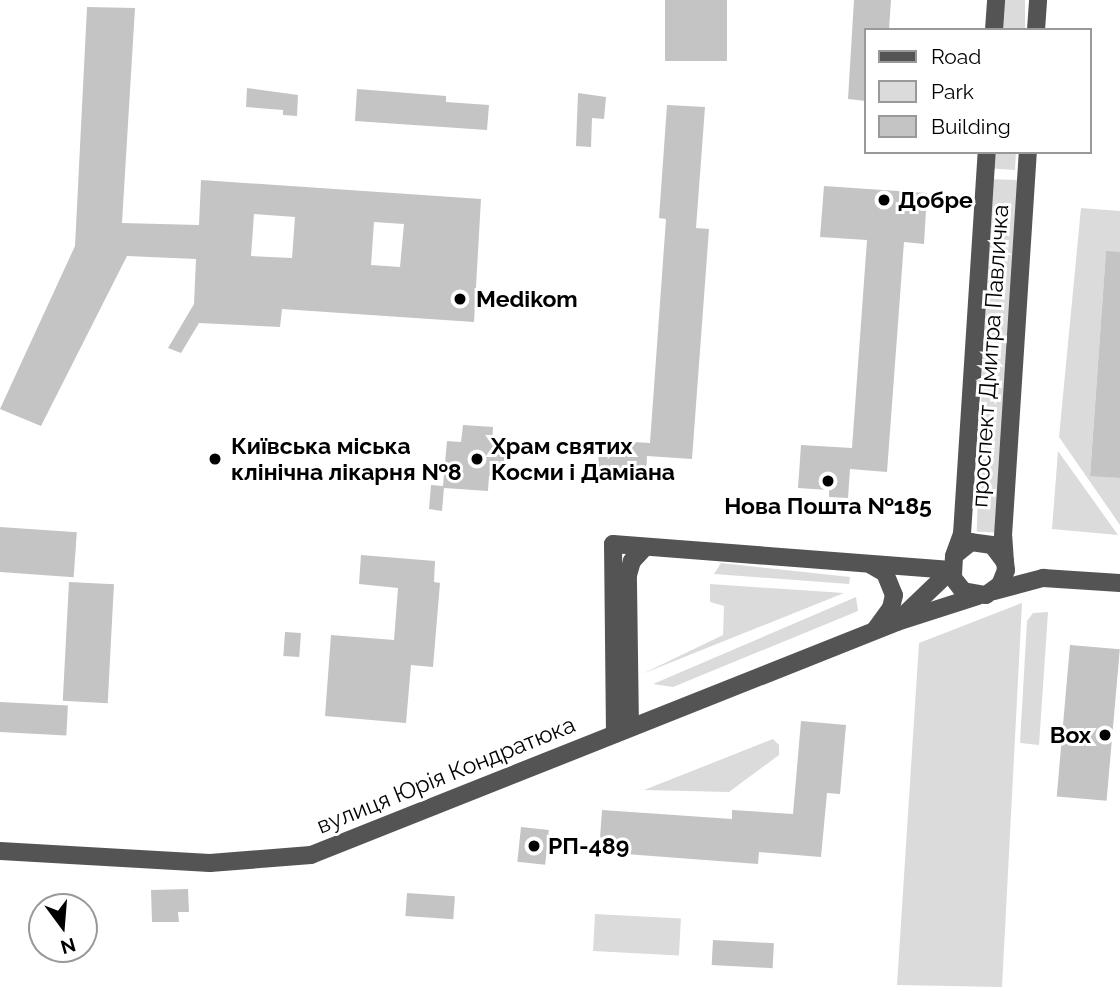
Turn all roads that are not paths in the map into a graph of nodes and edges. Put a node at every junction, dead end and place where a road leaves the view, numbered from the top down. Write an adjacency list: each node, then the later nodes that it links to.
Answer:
1 (996, 0): 3 (street)
2 (1038, 0): 4 (street)
3 (995, 28)
4 (1037, 28)
5 (987, 154): 9 (street, проспект Дмитра Павличка)
6 (1028, 154): 8 (street, проспект Дмитра Павличка)
7 (645, 547): 10 (street); 16 (street); 16 (street)
8 (1005, 562): 9 (street); 11 (street, вулиця Юрія Кондратюка); 13 (street)
9 (953, 563): 10 (street); 13 (street); 14 (street, вулиця Юрія Кондратюка)
10 (871, 565): 15 (street)
11 (1043, 578): 12 (street, вулиця Юрія Кондратюка); 13 (street, вулиця Юрія Кондратюка)
12 (1120, 583)
13 (986, 593): 14 (street, вулиця Юрія Кондратюка)
14 (897, 622): 15 (street, вулиця Юрія Кондратюка)
15 (874, 632): 16 (street, вулиця Юрія Кондратюка)
16 (622, 731): 17 (street, вулиця Юрія Кондратюка)
17 (0, 851)

